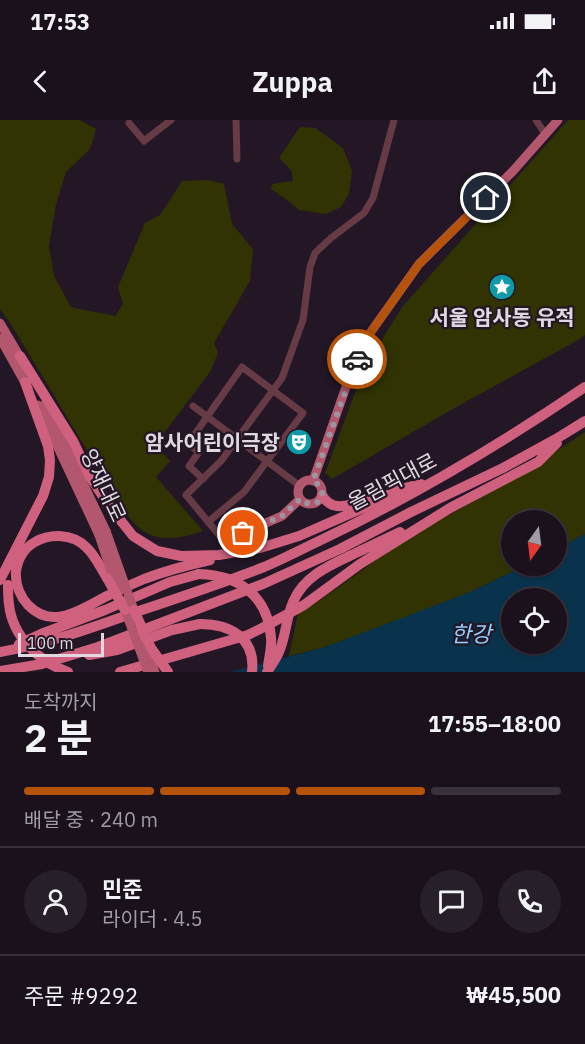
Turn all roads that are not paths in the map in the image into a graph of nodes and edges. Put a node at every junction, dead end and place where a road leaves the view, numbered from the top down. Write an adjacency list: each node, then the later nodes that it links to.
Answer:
1 (171, 120): 6 (street)
2 (237, 120): 8 (street)
3 (394, 120): 14 (street)
4 (536, 120): 7 (street)
5 (558, 120): 7 (main road)
6 (129, 123)
7 (546, 135): 22 (main road)
8 (237, 159)
9 (0, 323): 11 (main road, 양재대로)
10 (0, 338): 12 (main road, 양재대로)
11 (20, 356): 30 (main road, 양재대로); 32 (highway)
12 (25, 382): 30 (main road, 양재대로); 33 (highway)
13 (585, 387): 23 (highway, 올림픽대로)
14 (273, 391): 16 (street); 19 (street); 20 (street)
15 (193, 406): 16 (street)
16 (207, 417): 19 (street); 21 (street)
17 (585, 421): 18 (highway, 올림픽대로)
18 (570, 430): 28 (highway); 36 (highway, 올림픽대로)
19 (237, 440): 20 (street); 21 (street)
20 (267, 461): 24 (street); 29 (street)
21 (203, 478): 29 (street)
22 (313, 481): 24 (main road); 26 (main road)
23 (433, 482): 25 (highway); 35 (highway, 올림픽대로)
24 (300, 486): 27 (main road)
25 (400, 489): 26 (highway); 32 (highway)
26 (322, 495): 27 (main road)
27 (300, 499): 31 (main road)
28 (450, 508): 39 (highway, bridge); 44 (highway, bridge)
29 (208, 522): 31 (street)
30 (103, 533): 34 (main road, 양재대로, bridge)
31 (224, 541)
32 (238, 552): 34 (highway, bridge)
33 (4, 583): 38 (highway, bridge)
34 (129, 610): 40 (main road, 양재대로, bridge); 41 (main road, 양재대로, bridge); 42 (highway, bridge)
35 (1, 652): 44 (highway, bridge)
36 (42, 664): 37 (highway, 올림픽대로); 43 (highway, bridge)
37 (0, 671)
38 (68, 672)
39 (120, 672)
40 (148, 672)
41 (155, 672)
42 (168, 672)
43 (252, 672)
44 (267, 672)

